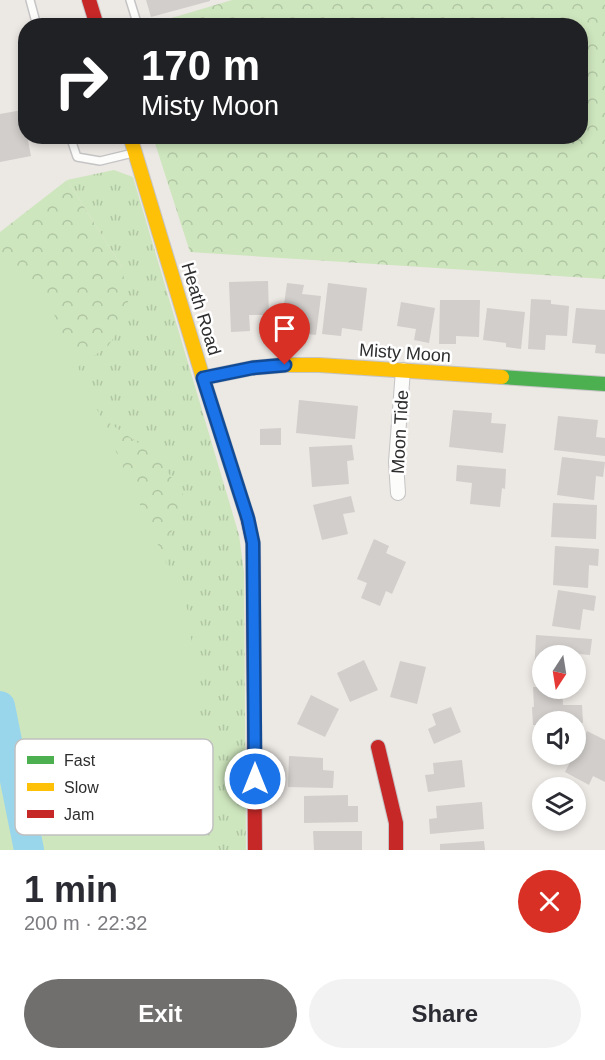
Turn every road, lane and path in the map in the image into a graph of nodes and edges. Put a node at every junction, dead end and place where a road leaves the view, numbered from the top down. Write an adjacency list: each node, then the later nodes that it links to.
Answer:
1 (30, 0): 4 (lane)
2 (89, 0): 5 (street)
3 (130, 0): 6 (lane)
4 (35, 18)
5 (95, 18)
6 (136, 18)
7 (73, 144): 9 (lane)
8 (132, 144): 9 (street, Heath Road)
9 (135, 152): 11 (street, Heath Road)
10 (403, 370): 11 (street, Misty Moon); 12 (street, Misty Moon); 13 (street, Moon Tide)
11 (203, 378): 15 (street, Heath Road)
12 (605, 384)
13 (398, 493)
14 (378, 747): 16 (street)
15 (255, 850)
16 (396, 850)

